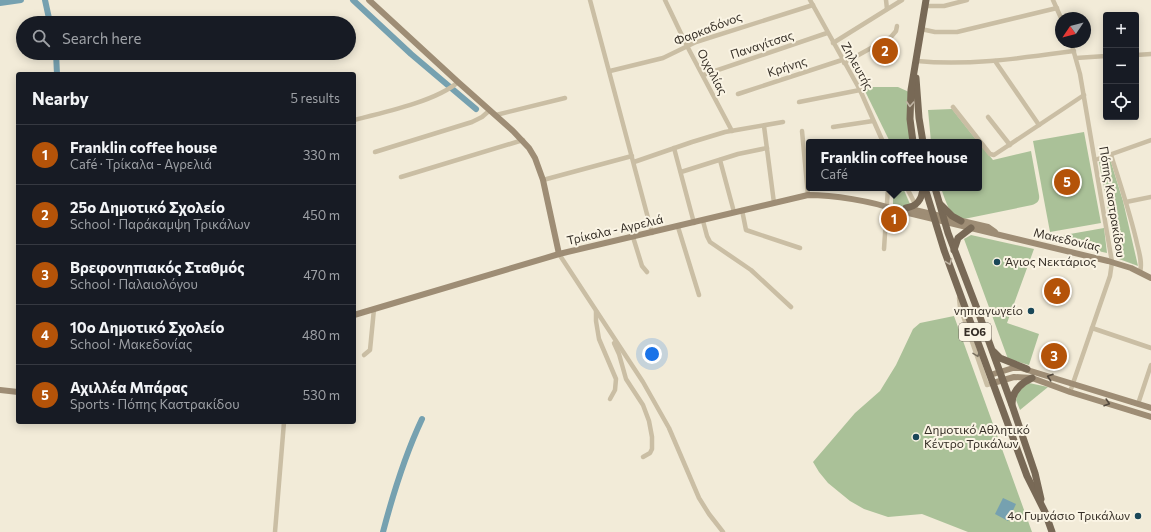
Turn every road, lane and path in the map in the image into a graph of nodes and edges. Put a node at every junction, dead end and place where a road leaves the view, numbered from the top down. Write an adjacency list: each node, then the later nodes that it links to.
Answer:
1 (369, 0): 29 (main road)
2 (590, 0): 27 (street)
3 (666, 0): 17 (street, Οιχαλίας)
4 (886, 0): 11 (street)
5 (902, 0): 11 (street)
6 (967, 0): 9 (street)
7 (1053, 0): 10 (street)
8 (811, 2): 15 (street, Ζηλευτής); 17 (street, Φαρκαδόνος)
9 (926, 3): 14 (main road)
10 (1057, 8): 12 (street); 14 (street)
11 (887, 9): 16 (street)
12 (1059, 12)
13 (897, 26): 25 (street, Κρήνης)
14 (921, 29): 26 (main road)
15 (828, 33): 16 (street, Ζηλευτής); 28 (street, Παναγίτσας)
16 (833, 43): 25 (street, Ζηλευτής)
17 (687, 46): 27 (street, Φαρκαδόνος); 28 (street, Οιχαλίας)
18 (1073, 48): 19 (street, Πόπης Καστρακίδου)
19 (1074, 51): 23 (street, Πόπης Καστρακίδου); 24 (street)
20 (1139, 54): 21 (street)
21 (1151, 54)
22 (1103, 56): 23 (street)
23 (1076, 58): 32 (street, Πόπης Καστρακίδου)
24 (995, 61): 26 (street); 42 (street)
25 (843, 62): 30 (street, Ζηλευτής); 31 (street, Κρήνης)
26 (916, 63): 48 (main road, one-way to 48); 49 (main road)
27 (610, 71): 59 (street)
28 (702, 75): 45 (street, Οιχαλίας)
29 (456, 84): 36 (main road); 39 (street)
30 (860, 90): 34 (street); 40 (street, Ζηλευτής)
31 (738, 94)
32 (1084, 95): 42 (street); 61 (street, Πόπης Καστρακίδου)
33 (565, 98): 37 (street)
34 (799, 102)
35 (953, 107): 50 (street)
36 (490, 110): 37 (main road); 57 (street)
37 (496, 115): 51 (main road)
38 (988, 117): 54 (street)
39 (356, 119)
40 (873, 121): 44 (street); 47 (street, Ζηλευτής)
41 (783, 122): 43 (street)
42 (1039, 125): 54 (street)
43 (764, 126): 45 (street); 56 (street)
44 (833, 127)
45 (732, 130): 55 (street)
46 (802, 131): 64 (street)
47 (882, 139)
48 (913, 139)
49 (923, 139)
50 (978, 139)
51 (523, 140): 65 (street); 66 (main road)
52 (1151, 140): 58 (street)
53 (982, 144): 54 (street)
54 (1010, 145)
55 (674, 148): 62 (street); 63 (street)
56 (767, 148): 60 (street); 75 (street)
57 (375, 152)
58 (1112, 155): 61 (street); 76 (street, Πόπης Καστρακίδου)
59 (632, 156): 62 (street); 66 (street)
60 (720, 160): 63 (street); 82 (street)
61 (1094, 160): 97 (street, Πόπης Καστρακίδου)
62 (634, 162): 90 (street)
63 (681, 172): 87 (street)
64 (806, 174)
65 (400, 177)
66 (543, 180): 96 (main road)
67 (808, 191): 73 (street)
68 (888, 191): 78 (street)
69 (908, 191): 80 (street)
70 (923, 191): 80 (main road)
71 (925, 191): 83 (main road, ΕΟ6)
72 (936, 191): 77 (main road, ΕΟ6)
73 (808, 196): 75 (main road, Τρίκαλα - Αγρελιά); 78 (main road, Τρίκαλα - Αγρελιά)
74 (1151, 197): 76 (street)
75 (774, 202): 81 (main road, Τρίκαλα - Αγρελιά)
76 (1126, 202): 99 (street, Πόπης Καστρακίδου)
77 (940, 204): 84 (main road, ΕΟ6); 86 (main road)
78 (886, 206): 79 (main road, Τρίκαλα - Αγρελιά); 83 (main road, Τρίκαλα - Αγρελιά); 94 (street)
79 (906, 208): 80 (main road)
80 (916, 208): 83 (main road)
81 (742, 210): 82 (main road, Τρίκαλα - Αγρελιά); 93 (street)
82 (734, 212): 85 (main road, Τρίκαλα - Αγρελιά)
83 (933, 216): 84 (main road, Μακεδονίας); 114 (main road, ΕΟ6, one-way to 114)
84 (943, 219): 86 (main road, Μακεδονίας); 89 (main road, Μακεδονίας); 95 (main road, ΕΟ6)
85 (703, 220): 87 (main road, Τρίκαλα - Αγρελιά); 102 (street)
86 (961, 221): 91 (main road, Μακεδονίας)
87 (694, 223): 88 (main road, Τρίκαλα - Αγρελιά)
88 (678, 226): 90 (main road, Τρίκαλα - Αγρελιά); 101 (street)
89 (970, 228): 91 (main road, Μακεδονίας); 95 (main road)
90 (652, 233): 92 (main road, Τρίκαλα - Αγρελιά)
91 (1000, 235): 97 (main road, Μακεδονίας)
92 (633, 237): 96 (main road, Τρίκαλα - Αγρελιά); 98 (street)
93 (800, 248)
94 (884, 249)
95 (954, 250): 109 (main road, ΕΟ6)
96 (559, 254): 103 (main road, Τρίκαλα - Αγρελιά); 104 (street)
97 (1112, 262): 99 (main road, Μακεδονίας); 106 (street, Πόπης Καστρακίδου)
98 (646, 272)
99 (1140, 272): 100 (main road, Μακεδονίας)
100 (1151, 278)
101 (698, 295)
102 (791, 307)
103 (374, 309): 105 (main road, Τρίκαλα - Αγρελιά); 110 (street)
104 (596, 311): 107 (street); 122 (street)
105 (356, 314)
106 (1092, 328): 108 (street); 118 (street, Πόπης Καστρακίδου)
107 (612, 335): 128 (street); 131 (street)
108 (1151, 348)
109 (991, 349): 112 (main road); 113 (main road, ΕΟ6)
110 (364, 355)
111 (1151, 365): 123 (street)
112 (1027, 369): 113 (main road); 118 (main road, one-way to 112)
113 (1000, 371): 114 (main road); 116 (main road, ΕΟ6)
114 (987, 376): 117 (main road, ΕΟ6)
115 (1032, 378): 116 (main road); 121 (main road); 124 (main road)
116 (1003, 380): 117 (main road); 124 (main road, ΕΟ6)
117 (993, 383): 129 (main road, ΕΟ6)
118 (1073, 384): 121 (street, Πόπης Καστρακίδου); 123 (main road)
119 (0, 390): 120 (main road)
120 (16, 392)
121 (1070, 392): 126 (main road, one-way to 126)
122 (610, 399)
123 (1138, 404): 125 (main road)
124 (1013, 408): 129 (main road, ΕΟ6)
125 (1151, 408)
126 (1151, 417)
127 (284, 424): 130 (street)
128 (643, 457)
129 (1045, 512): 132 (main road, ΕΟ6)
130 (275, 532)
131 (723, 532)
132 (1052, 532)

